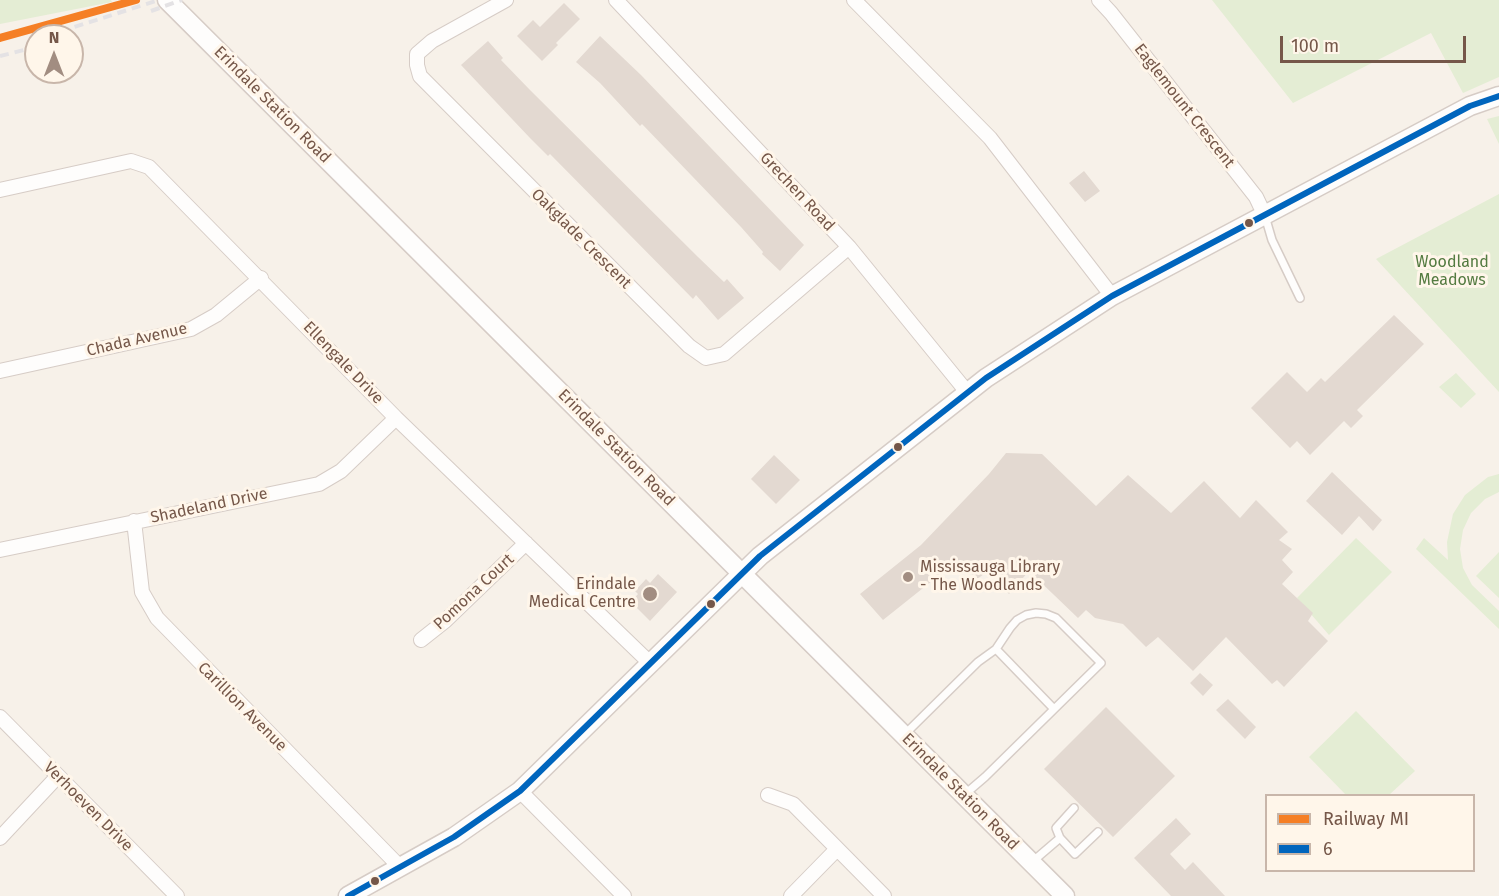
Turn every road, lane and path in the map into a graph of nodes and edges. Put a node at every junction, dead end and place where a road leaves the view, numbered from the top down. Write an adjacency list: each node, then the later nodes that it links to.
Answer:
1 (167, 0): 19 (street, Erindale Station Road)
2 (506, 0): 9 (street, Oakglade Crescent)
3 (616, 0): 9 (street, Grechen Road)
4 (854, 0): 11 (street)
5 (1098, 0): 8 (street, Eaglemount Crescent)
6 (1499, 96): 8 (street)
7 (0, 189): 10 (street, Ellengale Drive)
8 (1265, 216): 11 (street); 12 (lane)
9 (849, 247): 14 (street, Grechen Road)
10 (261, 278): 13 (street, Chada Avenue); 15 (street, Ellengale Drive)
11 (1112, 296): 14 (street)
12 (1300, 298)
13 (0, 371)
14 (967, 392): 19 (street)
15 (396, 418): 16 (street, Shadeland Drive); 17 (street, Ellengale Drive)
16 (134, 521): 18 (street, Shadeland Drive); 36 (street, Carillion Avenue)
17 (526, 543): 20 (street, Pomona Court); 22 (street, Ellengale Drive)
18 (0, 550)
19 (742, 574): 22 (street); 25 (street, Erindale Station Road)
20 (421, 640)
21 (996, 649): 23 (lane); 23 (lane); 25 (lane)
22 (650, 663): 27 (street)
23 (1054, 709): 29 (lane)
24 (0, 717): 26 (street, Verhoeven Drive)
25 (903, 736): 29 (street, Erindale Station Road)
26 (57, 777): 32 (street); 37 (street, Verhoeven Drive)
27 (520, 790): 36 (street); 39 (street)
28 (768, 795): 34 (street)
29 (963, 795): 35 (street, Erindale Station Road)
30 (1074, 808): 33 (lane)
31 (1098, 832): 33 (lane)
32 (0, 838)
33 (1060, 838): 35 (lane)
34 (837, 849): 40 (street); 41 (street)
35 (1032, 863): 42 (street, Erindale Station Road)
36 (400, 867): 38 (street)
37 (177, 896)
38 (348, 896)
39 (624, 896)
40 (791, 896)
41 (884, 896)
42 (1065, 896)

